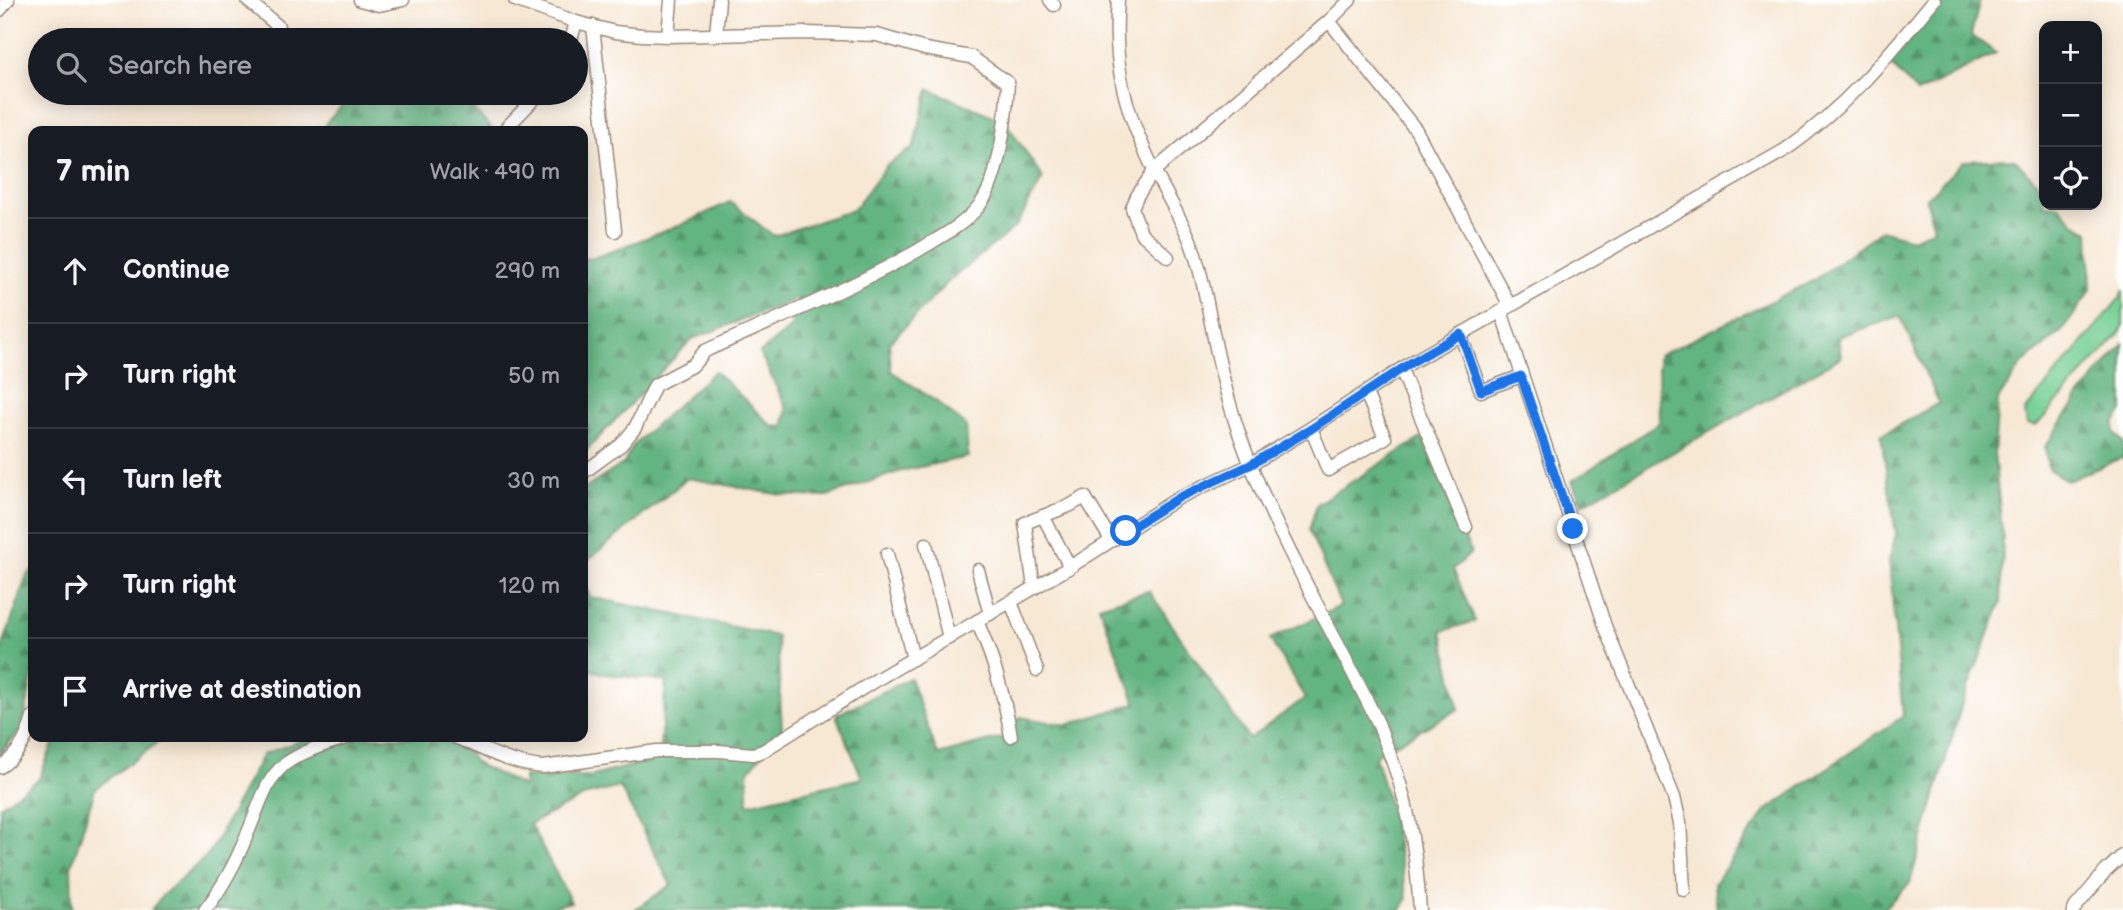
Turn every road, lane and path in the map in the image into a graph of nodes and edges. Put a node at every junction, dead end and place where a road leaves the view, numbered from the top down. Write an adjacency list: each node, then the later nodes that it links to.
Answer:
1 (8, 0): 11 (street)
2 (247, 0): 14 (street)
3 (359, 0): 4 (street)
4 (403, 0)
5 (515, 0): 13 (street)
6 (671, 0): 18 (street)
7 (719, 0): 17 (street)
8 (1118, 0): 21 (street)
9 (1350, 0): 12 (street)
10 (1934, 0): 24 (street)
11 (0, 10)
12 (1329, 21): 21 (street); 24 (street)
13 (576, 22): 15 (street); 16 (street)
14 (278, 26)
15 (593, 26): 18 (street); 22 (street)
16 (575, 28)
17 (716, 35): 18 (street); 31 (street)
18 (668, 36)
19 (526, 105): 20 (street)
20 (508, 126)
21 (1154, 171): 23 (street); 30 (street)
22 (615, 231)
23 (1168, 257)
24 (1506, 307): 25 (street); 27 (street)
25 (1461, 334): 26 (street); 27 (street)
26 (1401, 369): 28 (street); 33 (street)
27 (1521, 376): 52 (street)
28 (1367, 393): 29 (street); 29 (street)
29 (1311, 429): 30 (street)
30 (1250, 465): 34 (street); 54 (street)
31 (588, 468)
32 (1043, 516): 34 (street); 37 (street); 39 (street)
33 (1466, 527)
34 (1111, 540): 37 (street)
35 (926, 544): 43 (street)
36 (887, 554): 44 (street)
37 (1070, 567): 39 (street)
38 (978, 570): 41 (street)
39 (1034, 588): 40 (street)
40 (1011, 602): 41 (street); 45 (street)
41 (990, 614): 42 (street)
42 (977, 621): 43 (street); 46 (street)
43 (949, 638): 44 (street)
44 (913, 659): 49 (street)
45 (1037, 670)
46 (1012, 736)
47 (28, 737): 50 (street)
48 (334, 742): 53 (street)
49 (466, 742)
50 (0, 767)
51 (2123, 855): 55 (street)
52 (1684, 890)
53 (205, 910)
54 (1420, 910)
55 (2073, 910)

